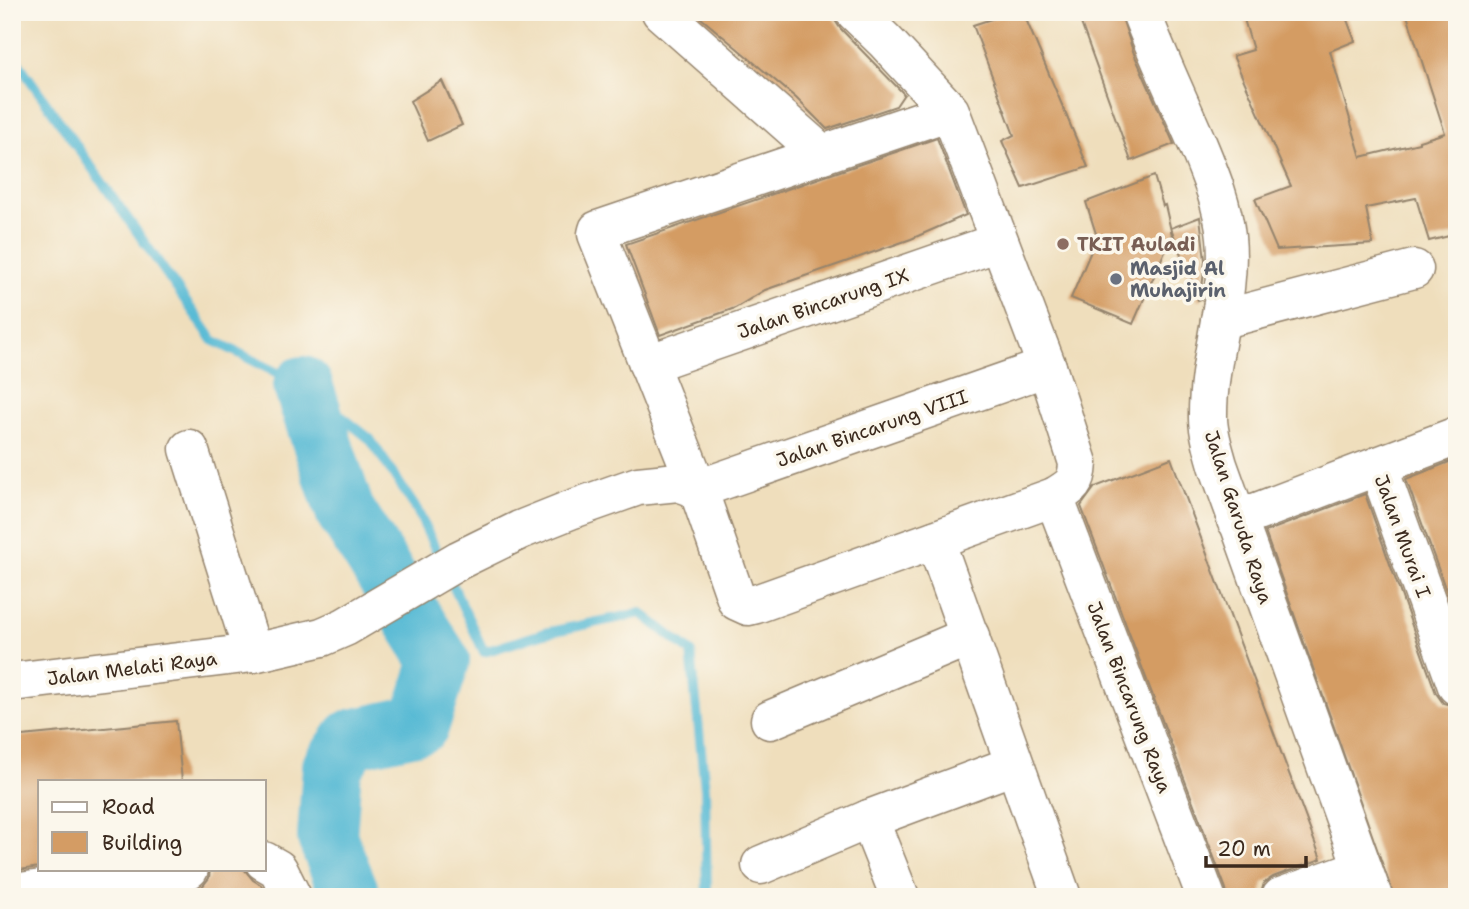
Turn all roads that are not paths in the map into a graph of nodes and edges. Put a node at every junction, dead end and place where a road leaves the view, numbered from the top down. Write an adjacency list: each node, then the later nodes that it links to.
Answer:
1 (662, 12): 5 (street)
2 (855, 12): 4 (street)
3 (1141, 12): 8 (street, Jalan Garuda Raya)
4 (950, 111): 5 (street); 6 (street)
5 (822, 154): 9 (street)
6 (999, 242): 9 (street, Jalan Bincarung IX); 10 (street)
7 (1414, 268): 8 (street)
8 (1220, 320): 16 (street, Jalan Garuda Raya)
9 (648, 364): 14 (street)
10 (1047, 367): 14 (street, Jalan Bincarung VIII); 15 (street)
11 (1457, 436): 13 (street)
12 (189, 449): 19 (street)
13 (1378, 466): 16 (street); 21 (street, Jalan Murai I)
14 (698, 489): 17 (street); 19 (street, Jalan Melati Raya)
15 (1054, 497): 17 (street); 34 (street, Jalan Bincarung Raya)
16 (1236, 520): 28 (street, Jalan Garuda Raya)
17 (935, 540): 18 (street)
18 (970, 636): 22 (street); 23 (street)
19 (253, 653): 20 (street, Jalan Melati Raya)
20 (12, 682)
21 (1457, 686)
22 (769, 720)
23 (1014, 765): 24 (street); 33 (street)
24 (869, 819): 26 (street); 32 (street)
25 (266, 861): 31 (street)
26 (761, 865)
27 (186, 870): 29 (street)
28 (1367, 882): 35 (street)
29 (136, 886): 30 (street)
30 (12, 893)
31 (292, 897)
32 (900, 897)
33 (1062, 897)
34 (1206, 897)
35 (1281, 897)

